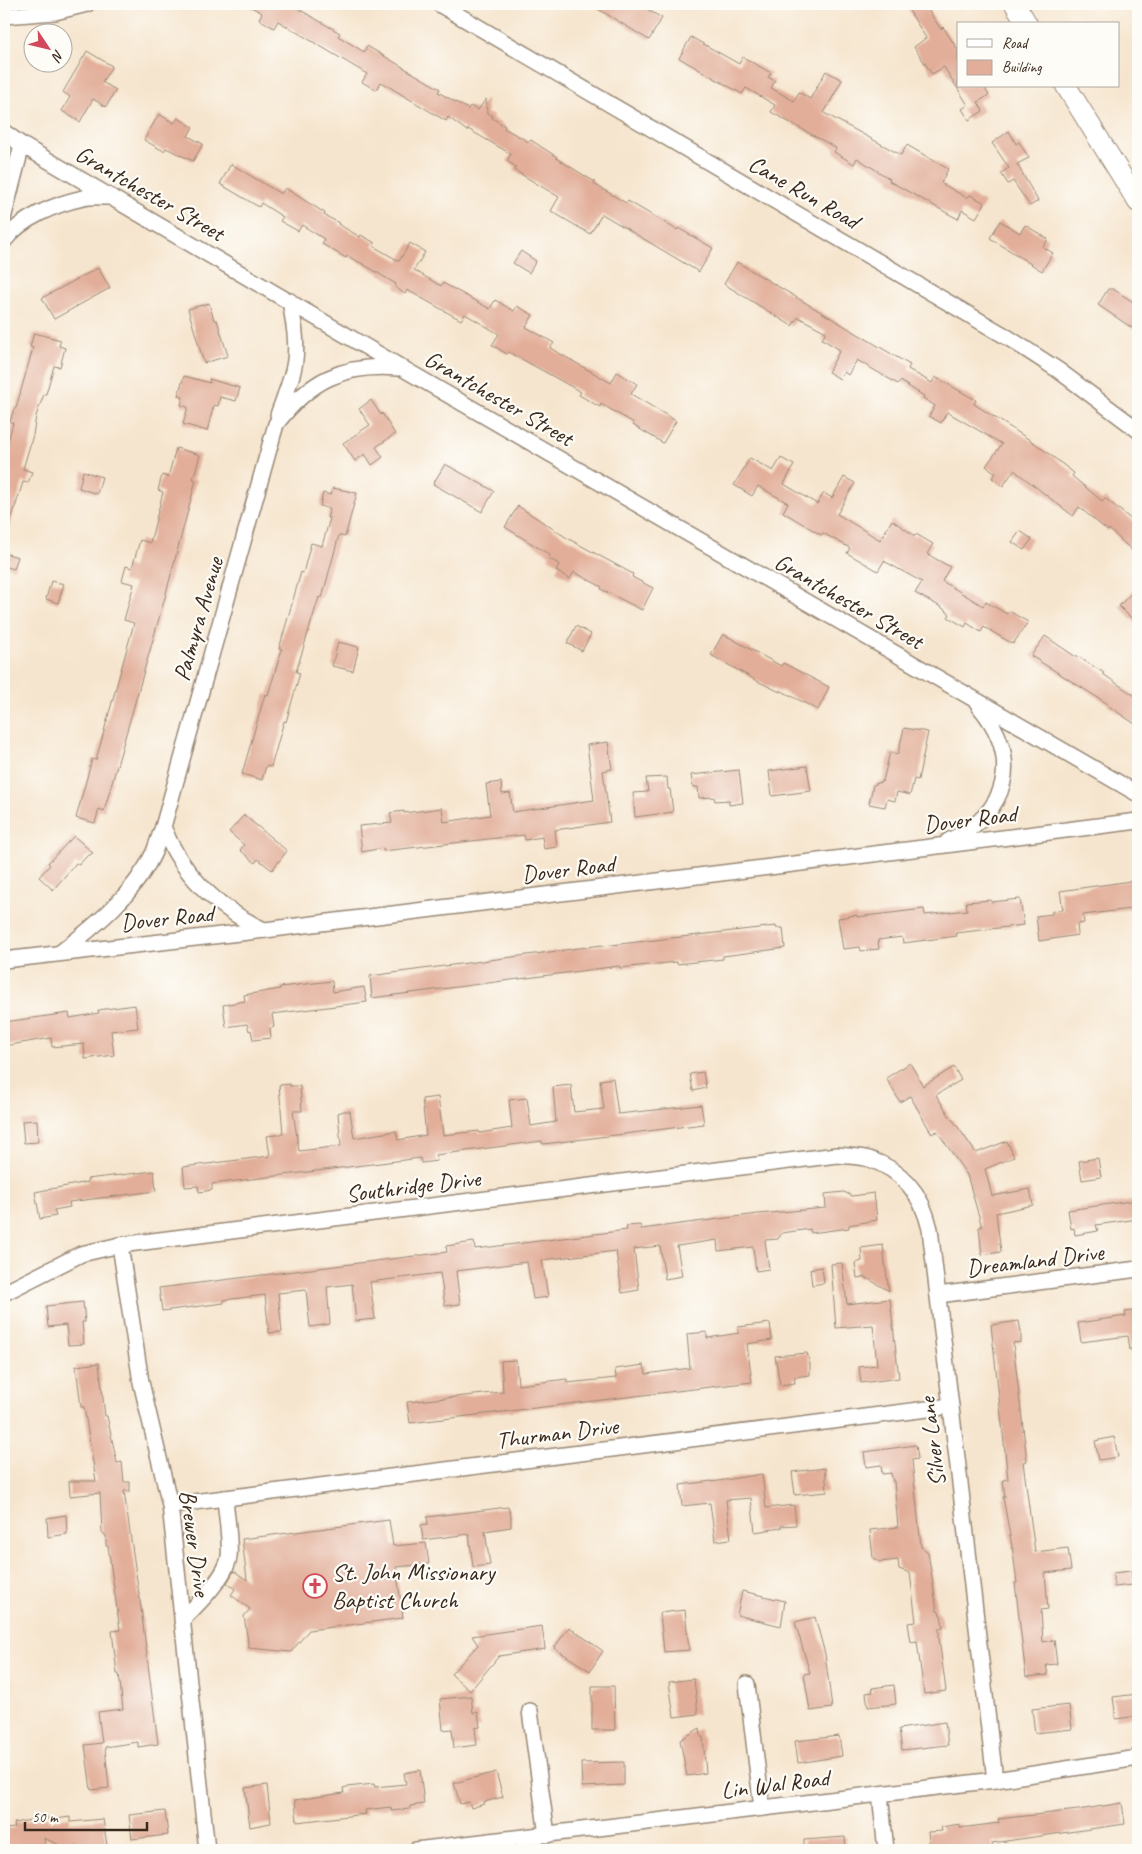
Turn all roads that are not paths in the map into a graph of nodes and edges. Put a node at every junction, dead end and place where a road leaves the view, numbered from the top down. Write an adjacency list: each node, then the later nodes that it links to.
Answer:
1 (87, 4): 4 (street)
2 (439, 4): 16 (street, Cane Run Road)
3 (1014, 4): 5 (main road)
4 (4, 16)
5 (1026, 22)
6 (1067, 88): 10 (main road)
7 (4, 132): 8 (street, Grantchester Street)
8 (22, 145): 9 (street, Grantchester Street); 11 (street)
9 (112, 197): 12 (street); 13 (street, Grantchester Street)
10 (1138, 202)
11 (4, 215)
12 (4, 241)
13 (290, 301): 14 (street, Grantchester Street); 15 (street, Palmyra Avenue)
14 (402, 368): 15 (street, Palmyra Avenue); 17 (street, Grantchester Street)
15 (276, 424): 20 (street, Palmyra Avenue)
16 (1138, 430)
17 (974, 700): 18 (street, Grantchester Street); 21 (street, Grantchester Street)
18 (1138, 794)
19 (1138, 821): 21 (street, Dover Road)
20 (163, 827): 22 (street); 23 (street, Palmyra Avenue)
21 (938, 845): 22 (street, Dover Road)
22 (265, 930): 23 (street, Dover Road)
23 (59, 953): 24 (street, Dover Road)
24 (4, 960)
25 (837, 1155): 26 (street, Southridge Drive); 29 (street, Silver Lane)
26 (120, 1245): 28 (street, Southridge Drive); 32 (street, Brewer Drive)
27 (1138, 1269): 29 (street, Dreamland Drive)
28 (4, 1294)
29 (938, 1295): 30 (street, Silver Lane)
30 (950, 1406): 31 (street, Thurman Drive); 37 (street, Silver Lane)
31 (225, 1498): 32 (street, Thurman Drive); 33 (street)
32 (170, 1505): 33 (street, Brewer Drive)
33 (182, 1620): 41 (street, Brewer Drive)
34 (747, 1684): 39 (street)
35 (530, 1711): 40 (street)
36 (1138, 1758): 37 (street, Lin Wal Road)
37 (995, 1780): 38 (street, Lin Wal Road)
38 (880, 1794): 39 (street, Lin Wal Road); 43 (street)
39 (762, 1808): 40 (street, Lin Wal Road)
40 (547, 1835): 42 (street, Lin Wal Road)
41 (208, 1850)
42 (416, 1850)
43 (886, 1850)

